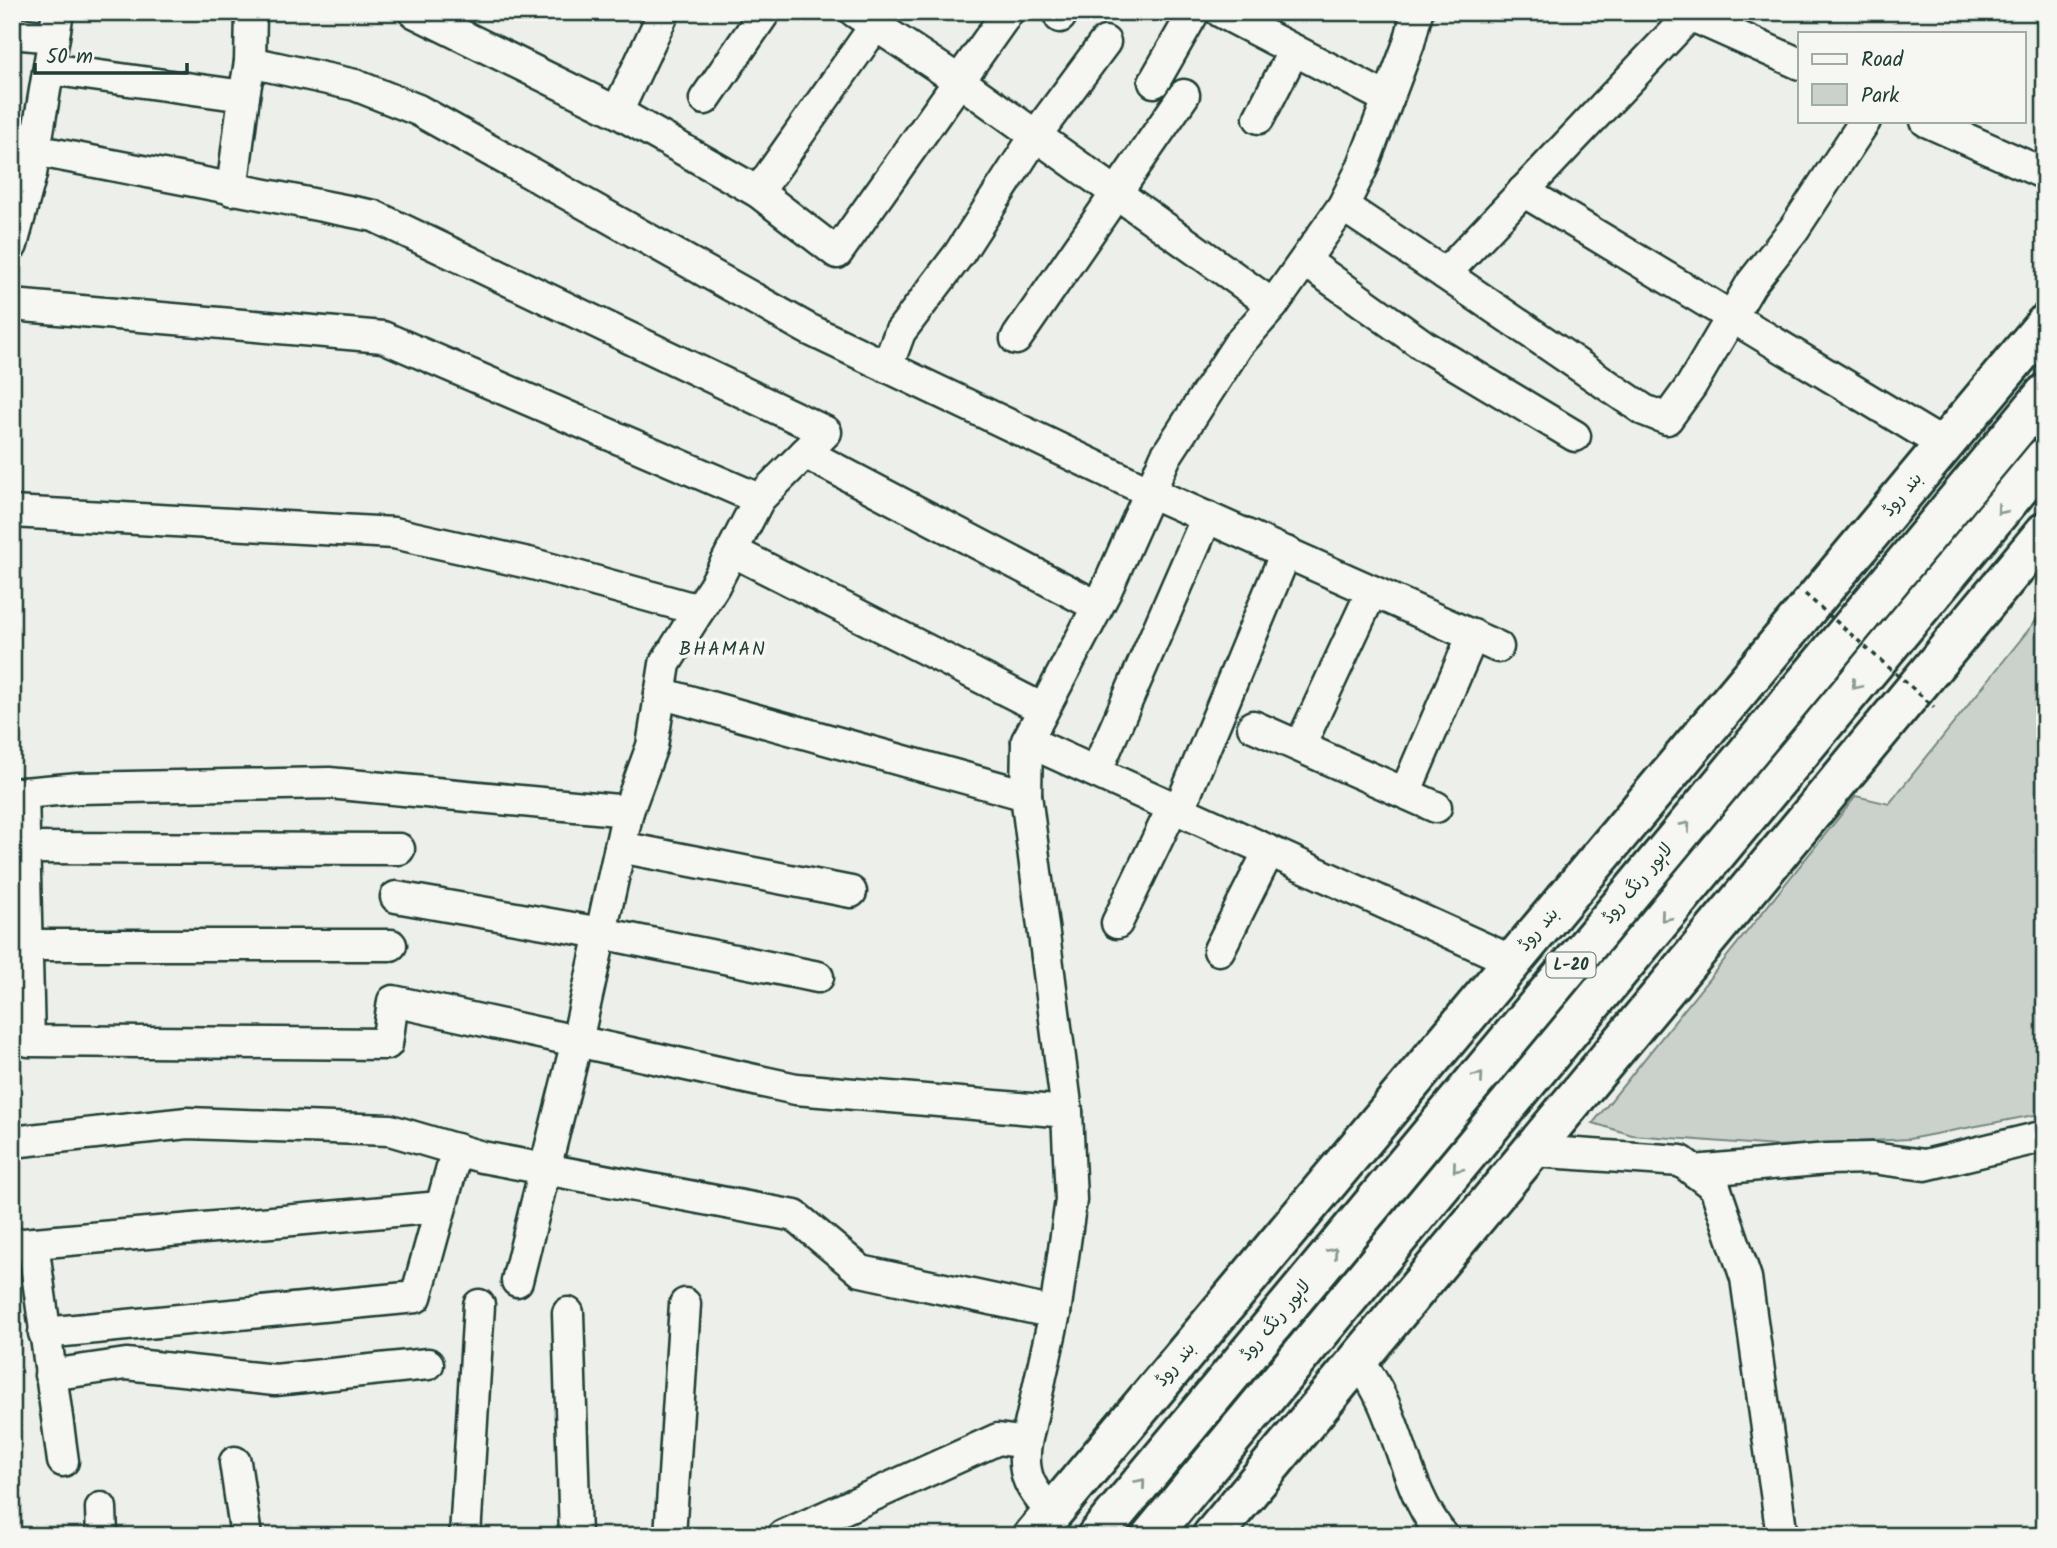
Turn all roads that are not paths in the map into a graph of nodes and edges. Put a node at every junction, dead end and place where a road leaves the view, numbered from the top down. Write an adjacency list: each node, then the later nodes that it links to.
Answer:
1 (251, 12): 15 (street)
2 (414, 12): 24 (street)
3 (664, 12): 24 (street)
4 (765, 12): 22 (street)
5 (1008, 12): 18 (street)
6 (1194, 12): 19 (street)
7 (1221, 12): 14 (street)
8 (1417, 12): 23 (street)
9 (1692, 13): 16 (street); 32 (street)
10 (865, 19): 18 (street); 33 (street)
11 (56, 24): 12 (street); 17 (street)
12 (12, 33)
13 (1105, 42): 28 (street)
14 (1294, 50): 23 (street); 25 (street)
15 (250, 62): 21 (street); 44 (street)
16 (1798, 63)
17 (49, 69): 21 (street); 29 (street)
18 (958, 80): 28 (street); 33 (street)
19 (1154, 82)
20 (1184, 95): 34 (street)
21 (244, 96): 31 (street)
22 (705, 99)
23 (1388, 99): 35 (street)
24 (617, 112): 33 (street)
25 (1259, 118)
26 (1864, 122): 41 (street)
27 (1928, 122): 30 (street)
28 (1036, 135): 34 (street); 44 (street)
29 (26, 166): 31 (street); 36 (street)
30 (2045, 174)
31 (232, 190): 48 (street)
32 (1523, 191): 38 (street); 41 (street)
33 (758, 192)
34 (1118, 192): 40 (street); 43 (street)
35 (1343, 206): 37 (street); 38 (street)
36 (12, 245)
37 (1304, 261): 40 (street); 46 (street)
38 (1445, 274): 41 (street)
39 (12, 305): 51 (street)
40 (1273, 305): 50 (street)
41 (1732, 317): 47 (street)
42 (2045, 324): 47 (main road, بند روڈ)
43 (1016, 339)
44 (887, 367): 50 (street)
45 (2045, 394): 113 (main road, لاہور رنگ روڈ / L-20, one-way to 45)
46 (1575, 436)
47 (1944, 445): 83 (main road, بند روڈ)
48 (804, 453): 51 (street); 58 (street)
49 (2045, 457): 114 (main road, L-20, one-way to 114)
50 (1150, 492): 53 (street); 58 (street)
51 (759, 499): 55 (street)
52 (12, 512): 59 (street)
53 (1207, 517): 56 (street); 65 (street)
54 (2045, 531): 90 (main road)
55 (732, 551): 59 (street); 61 (street)
56 (1286, 552): 57 (street); 70 (street)
57 (1372, 591): 64 (street); 67 (street)
58 (1097, 606): 61 (street)
59 (699, 610): 60 (street)
60 (660, 694): 68 (street); 71 (street)
61 (1044, 709): 63 (street)
62 (1253, 726): 64 (street)
63 (1027, 741): 65 (street); 68 (street)
64 (1300, 747): 67 (street)
65 (1096, 772): 70 (street)
66 (18, 793): 71 (street); 73 (street)
67 (1405, 793): 69 (street)
68 (1026, 795): 86 (street)
69 (1436, 807)
70 (1176, 809): 75 (street); 78 (street)
71 (628, 811): 72 (street)
72 (620, 847): 76 (street); 79 (street)
73 (24, 848): 74 (street); 81 (street)
74 (399, 849)
75 (1269, 851): 82 (street); 83 (street)
76 (851, 892)
77 (396, 897): 79 (street)
78 (1117, 923)
79 (601, 933): 84 (street); 85 (street)
80 (391, 944): 81 (street)
81 (27, 945): 85 (street)
82 (1219, 950)
83 (1512, 961): 107 (main road, بند روڈ)
84 (818, 977)
85 (577, 1041): 86 (street); 91 (street)
86 (1068, 1112): 98 (street)
87 (2045, 1136): 92 (street)
88 (12, 1142): 89 (street)
89 (457, 1149): 91 (street); 93 (street)
90 (1532, 1151): 92 (street); 101 (main road)
91 (545, 1169): 95 (street); 98 (street)
92 (1694, 1171): 117 (street)
93 (440, 1207): 94 (street); 100 (street)
94 (22, 1244): 100 (street)
95 (517, 1281)
96 (685, 1304): 111 (street)
97 (479, 1305): 109 (street)
98 (1055, 1312): 104 (street)
99 (568, 1313): 110 (street)
100 (44, 1333): 103 (street)
101 (1358, 1361): 115 (main road); 116 (street)
102 (428, 1364): 103 (street)
103 (50, 1376): 105 (street)
104 (1026, 1443): 107 (street); 112 (street)
105 (63, 1461)
106 (235, 1462): 108 (street)
107 (1043, 1524)
108 (246, 1536)
109 (465, 1536)
110 (575, 1536)
111 (670, 1536)
112 (783, 1536)
113 (1097, 1536)
114 (1151, 1536)
115 (1212, 1536)
116 (1443, 1536)
117 (1782, 1536)

